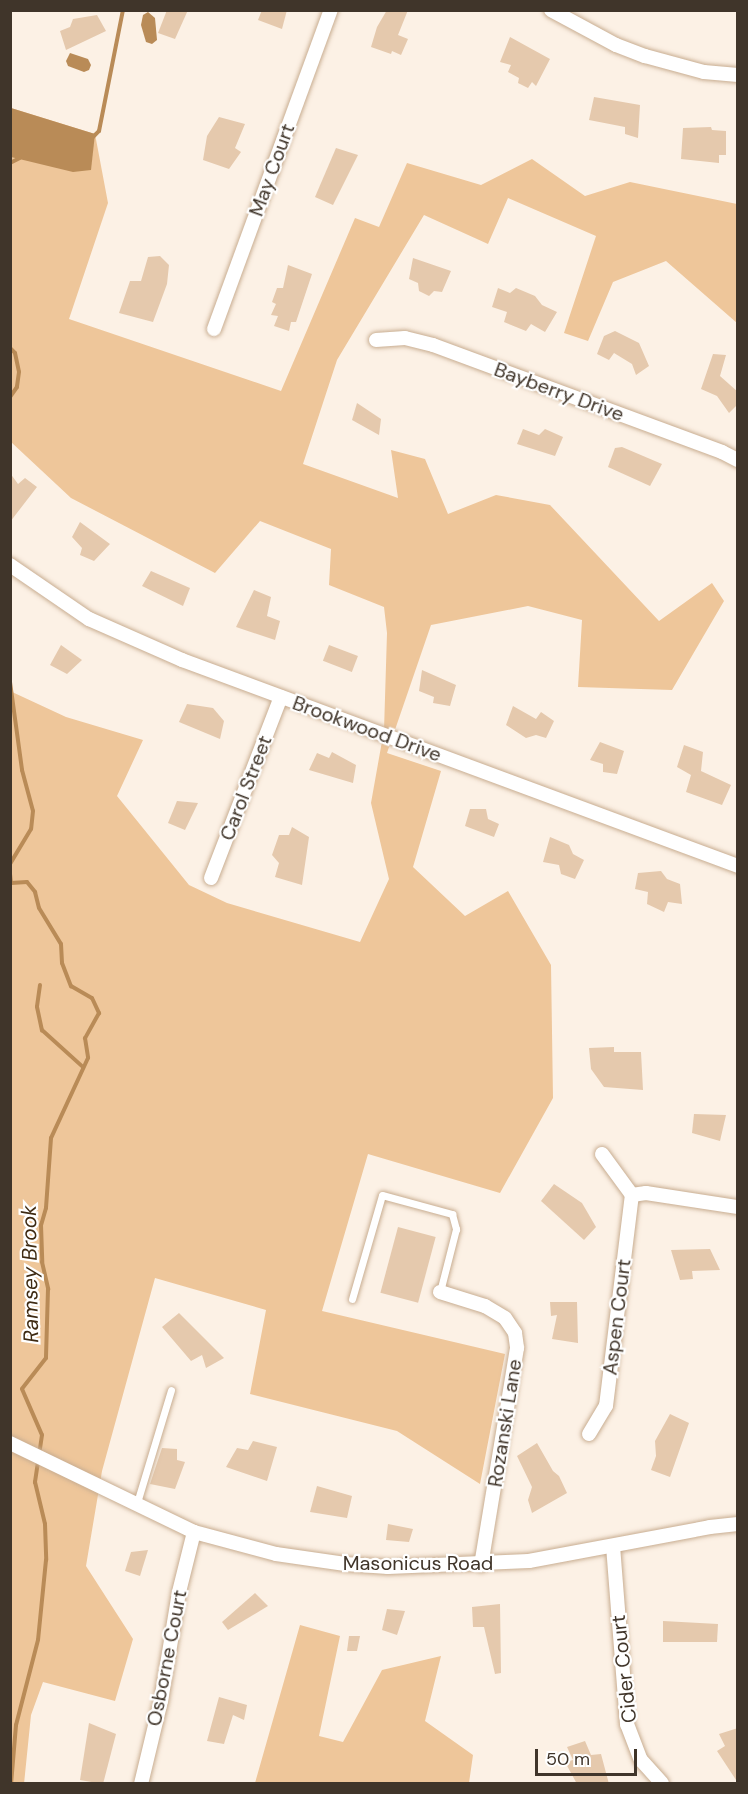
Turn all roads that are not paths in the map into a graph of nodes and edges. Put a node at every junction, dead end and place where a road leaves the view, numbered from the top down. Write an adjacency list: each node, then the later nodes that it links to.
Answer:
1 (331, 10): 4 (street, May Court)
2 (551, 10): 3 (street)
3 (738, 75)
4 (214, 329)
5 (376, 340): 6 (street, Bayberry Drive)
6 (738, 460)
7 (10, 565): 8 (street, Brookwood Drive)
8 (281, 697): 9 (street, Brookwood Drive); 10 (street, Carol Street)
9 (738, 866)
10 (211, 878)
11 (602, 1154): 12 (street)
12 (632, 1194): 13 (street); 17 (street, Aspen Court)
13 (738, 1207)
14 (440, 1292): 15 (lane); 23 (street, Rozanski Lane)
15 (352, 1299)
16 (171, 1390): 19 (lane)
17 (589, 1434)
18 (10, 1443): 19 (street, Masonicus Road)
19 (136, 1506): 21 (street, Masonicus Road)
20 (738, 1524): 22 (street, Masonicus Road)
21 (194, 1532): 23 (street, Masonicus Road); 25 (street, Osborne Court)
22 (612, 1546): 23 (street, Masonicus Road); 24 (street, Cider Court)
23 (481, 1565)
24 (662, 1783)
25 (141, 1784)

